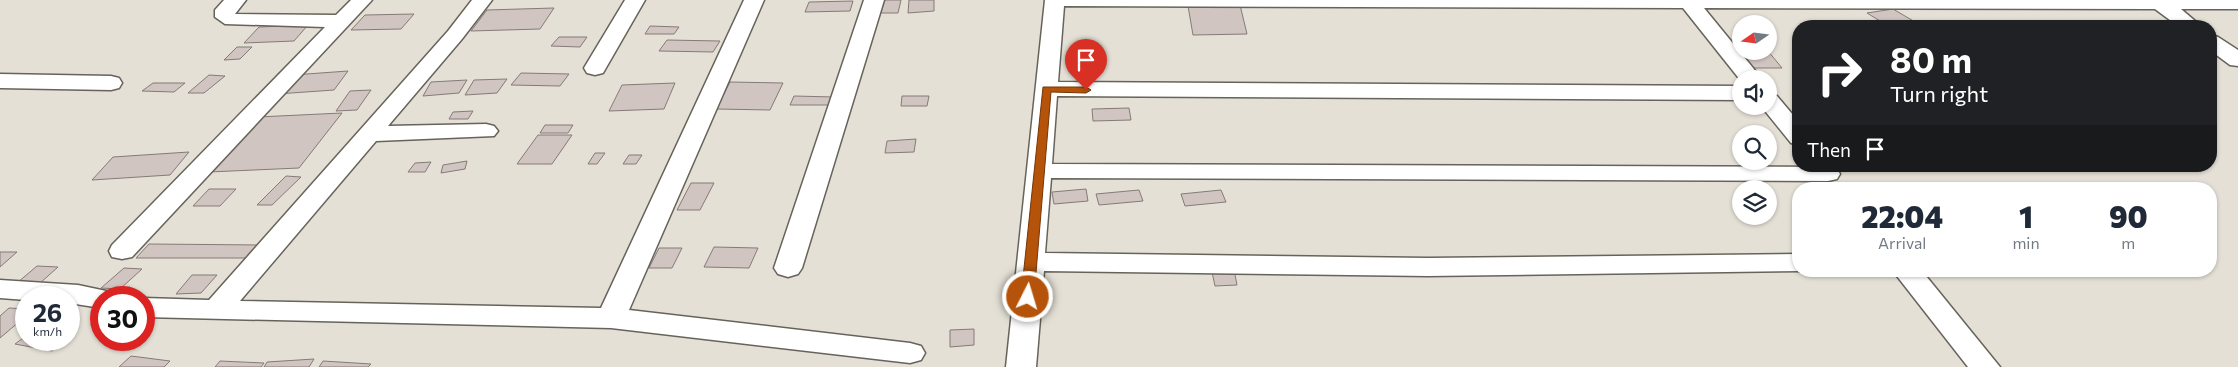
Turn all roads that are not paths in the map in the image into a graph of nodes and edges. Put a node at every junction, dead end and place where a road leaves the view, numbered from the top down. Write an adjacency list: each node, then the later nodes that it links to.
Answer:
1 (236, 0): 12 (street)
2 (362, 0): 12 (street)
3 (482, 0): 24 (street)
4 (634, 0): 15 (street)
5 (754, 0): 36 (street)
6 (874, 0): 30 (street)
7 (1055, 0): 8 (street); 19 (street)
8 (1688, 1): 9 (street); 16 (street)
9 (2157, 2): 10 (street); 11 (street)
10 (2238, 3)
11 (2182, 20)
12 (341, 22): 27 (street)
13 (2217, 45): 14 (street)
14 (2238, 60)
15 (595, 68)
16 (1744, 70)
17 (0, 81): 18 (street)
18 (111, 83)
19 (1046, 89): 20 (street); 25 (street)
20 (1732, 93)
21 (1777, 111): 22 (street)
22 (1792, 129)
23 (486, 131): 24 (street)
24 (368, 134): 35 (street)
25 (1039, 171): 26 (street); 28 (street)
26 (1830, 176)
27 (122, 251)
28 (1031, 262): 29 (street); 38 (street)
29 (1792, 264)
30 (788, 268)
31 (1912, 277): 39 (street)
32 (0, 289): 33 (street)
33 (90, 297)
34 (155, 308): 35 (street)
35 (217, 310): 36 (street)
36 (611, 318): 37 (street)
37 (910, 353)
38 (1021, 367)
39 (1985, 367)

